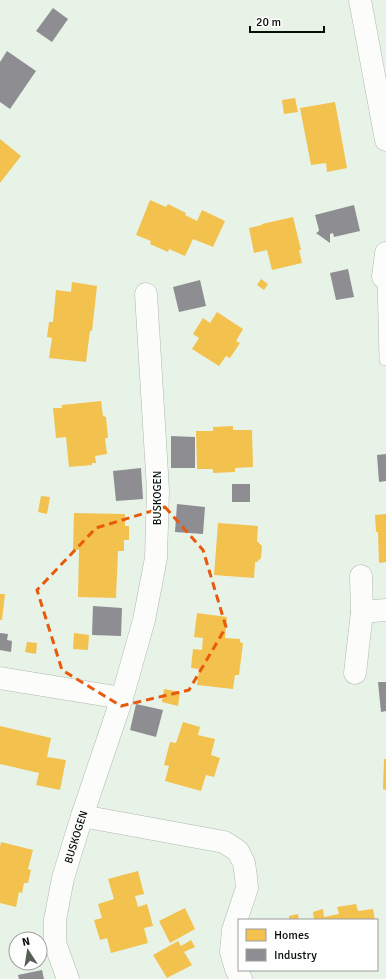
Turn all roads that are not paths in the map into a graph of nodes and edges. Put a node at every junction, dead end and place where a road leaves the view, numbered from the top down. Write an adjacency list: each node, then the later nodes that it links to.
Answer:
1 (360, 0): 2 (street)
2 (386, 140)
3 (386, 254): 4 (street)
4 (383, 277): 6 (lane)
5 (146, 294): 12 (street, BUSKOGEN)
6 (385, 360)
7 (361, 576): 9 (street)
8 (386, 610): 9 (street)
9 (362, 612): 10 (street)
10 (355, 673)
11 (0, 678): 12 (street)
12 (122, 698): 13 (street, BUSKOGEN)
13 (82, 816): 14 (street, BUSKOGEN); 15 (street)
14 (68, 979)
15 (241, 979)

